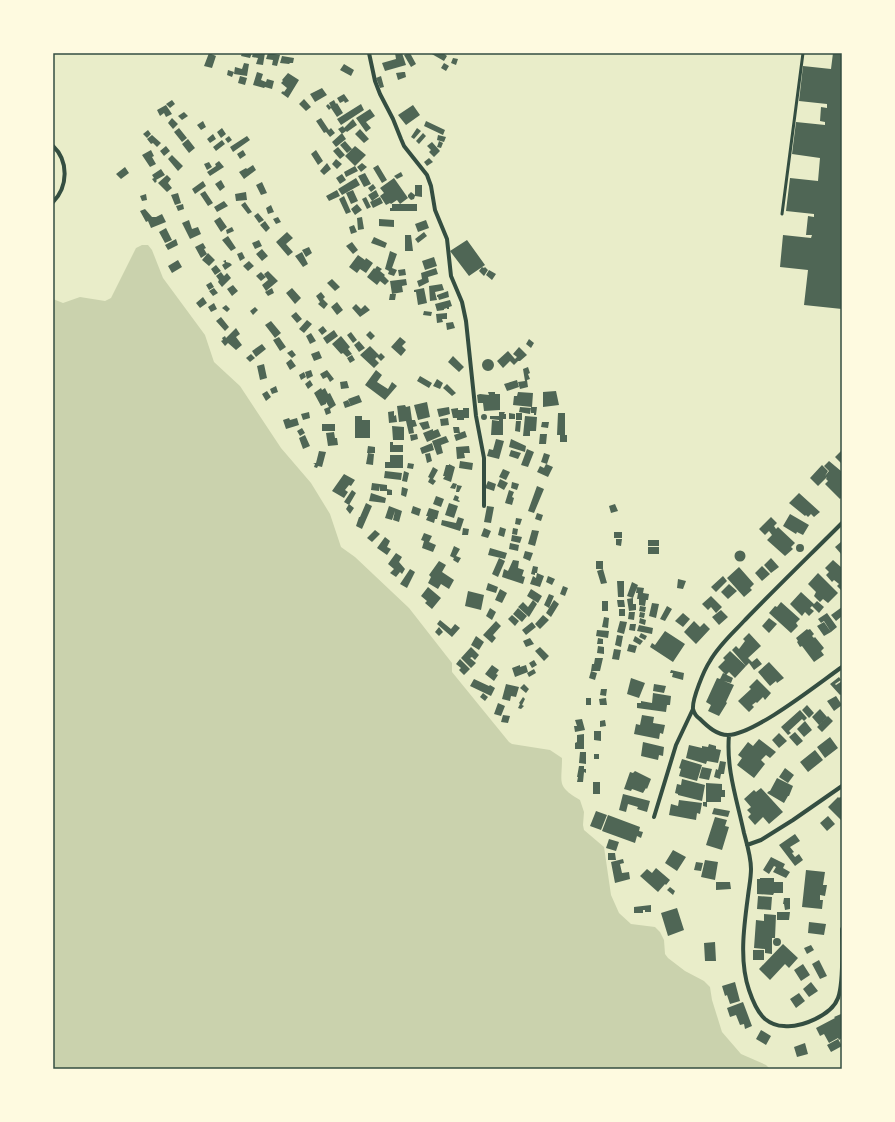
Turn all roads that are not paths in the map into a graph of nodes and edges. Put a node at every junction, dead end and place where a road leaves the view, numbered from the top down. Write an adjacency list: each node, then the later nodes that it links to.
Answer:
1 (369, 53): 6 (street)
2 (803, 53): 5 (lane)
3 (53, 146): 4 (street)
4 (53, 202)
5 (782, 214)
6 (484, 506)
7 (842, 523): 9 (street)
8 (842, 667): 10 (street)
9 (694, 709): 10 (street); 12 (street)
10 (729, 735): 13 (street)
11 (842, 786): 13 (street)
12 (654, 817)
13 (747, 845): 14 (street)
14 (842, 929)

